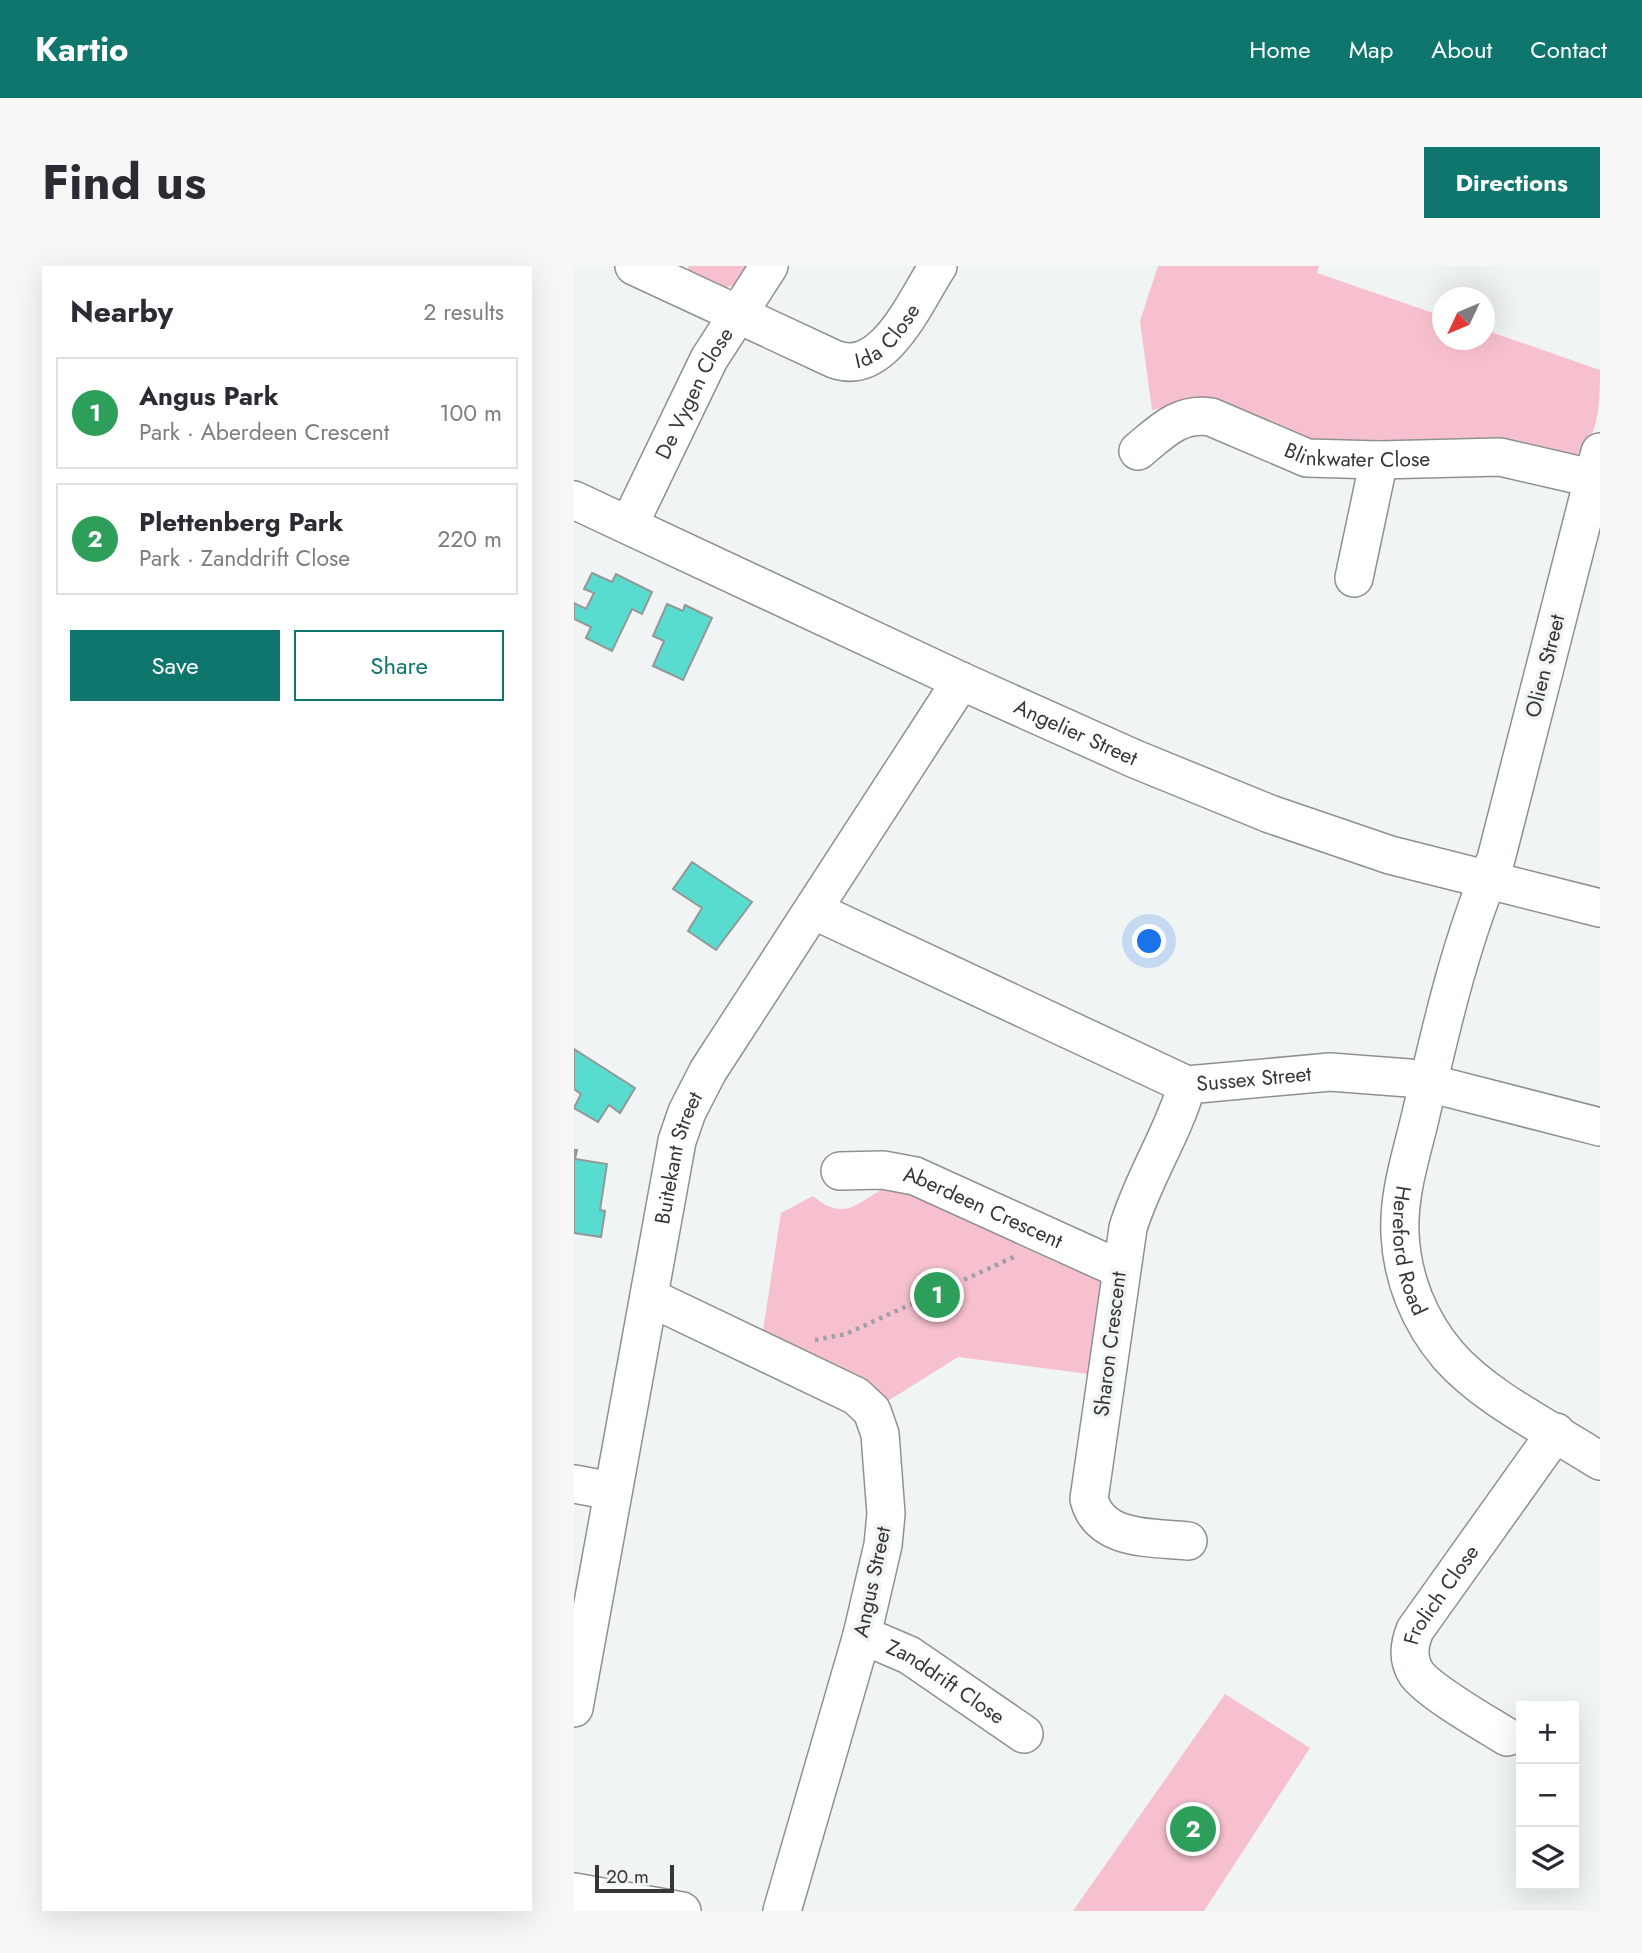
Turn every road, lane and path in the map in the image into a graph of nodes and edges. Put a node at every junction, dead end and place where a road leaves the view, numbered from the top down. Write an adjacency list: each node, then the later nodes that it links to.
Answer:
1 (634, 266): 4 (street, Ida Close)
2 (769, 266): 4 (street, De Vygen Close)
3 (938, 266): 4 (street, Ida Close)
4 (738, 315): 9 (street, De Vygen Close)
5 (1138, 452): 6 (street, Blinkwater Close)
6 (1379, 460): 7 (street, Blinkwater Close); 10 (street)
7 (1598, 470): 12 (street, Olien Street)
8 (574, 500): 9 (street, Angelier Street)
9 (629, 525): 11 (street, Angelier Street)
10 (1354, 578)
11 (961, 681): 12 (street, Angelier Street); 14 (street, Buitekant Street)
12 (1487, 879): 13 (street, Angelier Street); 15 (street, Hereford Road)
13 (1600, 908)
14 (813, 910): 16 (street, Sussex Street); 21 (street, Buitekant Street)
15 (1428, 1082): 16 (street, Sussex Street); 17 (street, Sussex Street); 23 (street, Hereford Road)
16 (1187, 1084): 20 (street, Sharon Crescent)
17 (1600, 1127)
18 (840, 1171): 19 (street, Aberdeen Crescent)
19 (1052, 1240): 20 (street, Aberdeen Crescent); 22 (path)
20 (1120, 1269): 27 (street, Sharon Crescent)
21 (649, 1297): 22 (street, Angus Street); 26 (street, Buitekant Street)
22 (763, 1351): 28 (street, Angus Street)
23 (1556, 1432): 24 (street, Hereford Road); 31 (street, Frolich Close)
24 (1600, 1461)
25 (574, 1484): 26 (street)
26 (612, 1491): 29 (street, Buitekant Street)
27 (1188, 1541)
28 (862, 1635): 30 (street, Zanddrift Close); 34 (street, Angus Street)
29 (574, 1707)
30 (1024, 1734)
31 (1507, 1737)
32 (574, 1892): 33 (street)
33 (682, 1911)
34 (782, 1911)

